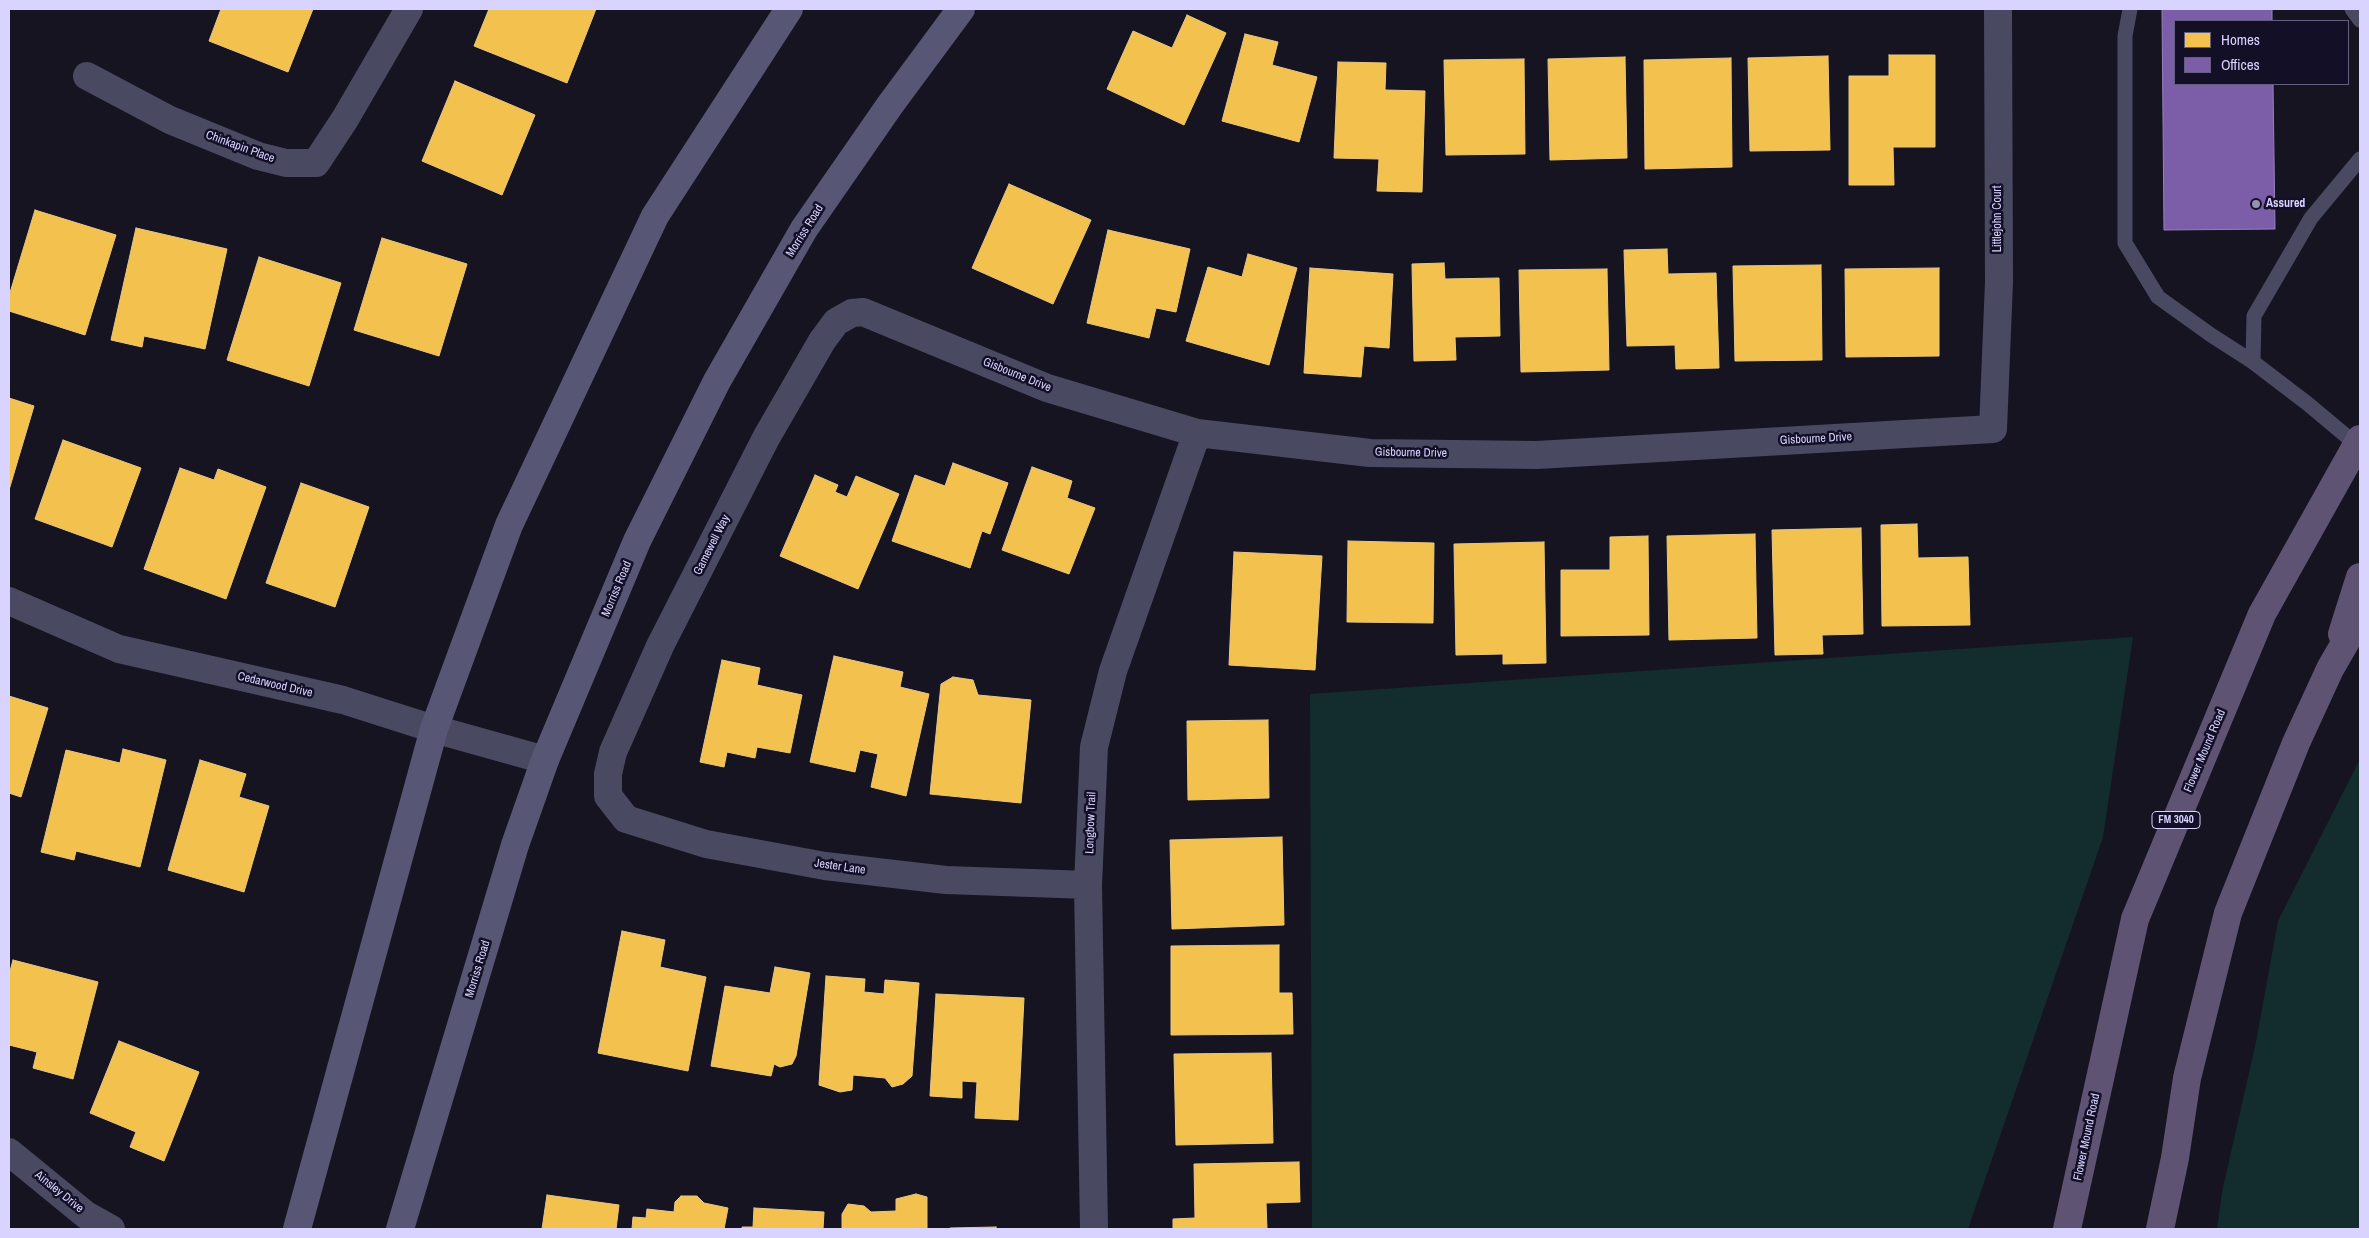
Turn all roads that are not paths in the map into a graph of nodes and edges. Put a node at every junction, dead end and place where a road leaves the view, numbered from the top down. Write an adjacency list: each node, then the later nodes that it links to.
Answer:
1 (409, 9): 8 (street, Chinkapin Place)
2 (789, 9): 19 (main road)
3 (961, 9): 20 (main road, Morriss Road)
4 (1998, 9): 12 (street, Littlejohn Court)
5 (2130, 9): 11 (lane)
6 (2352, 9): 7 (lane)
7 (2360, 20)
8 (87, 76)
9 (2360, 159): 11 (lane)
10 (852, 313): 13 (street, Gisbourne Drive); 21 (street, Gamewell Way)
11 (2253, 362): 14 (lane)
12 (1993, 429): 13 (street, Gisbourne Drive)
13 (1197, 433): 22 (street, Longbow Trail)
14 (2359, 444): 28 (main road, Flower Mound Road / FM 3040)
15 (2360, 578): 18 (main road)
16 (9, 601): 19 (street, Cedarwood Drive)
17 (2360, 617): 18 (main road)
18 (2330, 669): 29 (main road)
19 (434, 729): 20 (street, Cedarwood Drive); 25 (main road)
20 (545, 760): 26 (main road, Morriss Road)
21 (608, 796): 22 (street, Jester Lane)
22 (1088, 885): 27 (street, Longbow Trail)
23 (9, 1152): 24 (street, Ainsley Drive)
24 (111, 1229)
25 (297, 1229)
26 (400, 1229)
27 (1094, 1229)
28 (2067, 1229)
29 (2160, 1229)

